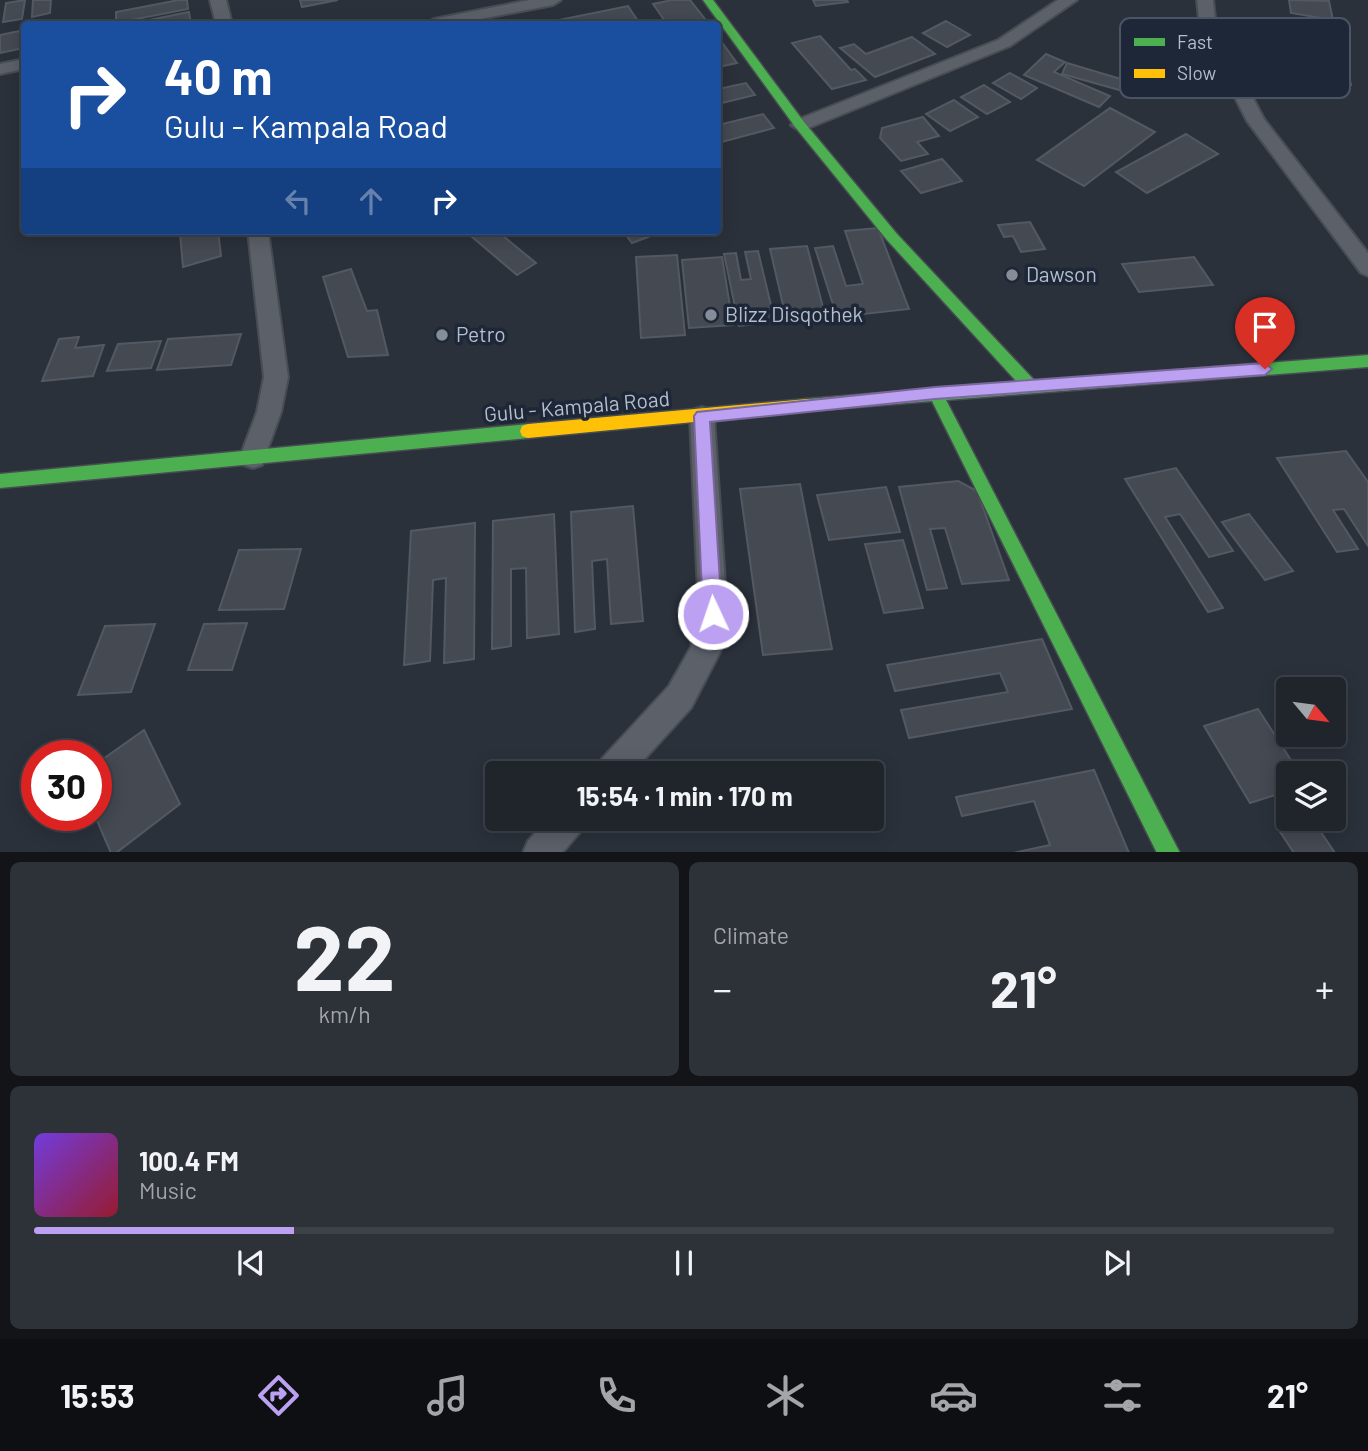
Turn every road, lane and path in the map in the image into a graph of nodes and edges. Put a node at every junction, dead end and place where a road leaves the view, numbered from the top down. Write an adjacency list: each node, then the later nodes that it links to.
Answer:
1 (218, 0): 7 (street)
2 (553, 0): 8 (street)
3 (708, 0): 12 (main road)
4 (1069, 0): 12 (street)
5 (1205, 0): 6 (street)
6 (1207, 18)
7 (223, 21)
8 (448, 21)
9 (21, 65): 10 (street)
10 (0, 69)
11 (1244, 98): 14 (street)
12 (800, 125): 16 (main road)
13 (258, 235): 19 (street)
14 (1368, 268)
15 (1368, 361): 16 (main road, Gulu - Kampala Road)
16 (1032, 388): 17 (main road, Gulu - Kampala Road)
17 (935, 393): 18 (main road, Gulu - Kampala Road); 24 (main road)
18 (702, 416): 19 (main road, Gulu - Kampala Road); 21 (street)
19 (253, 457): 20 (main road, Gulu - Kampala Road)
20 (0, 481)
21 (621, 761)
22 (558, 831): 23 (street)
23 (540, 852)
24 (1169, 852)

